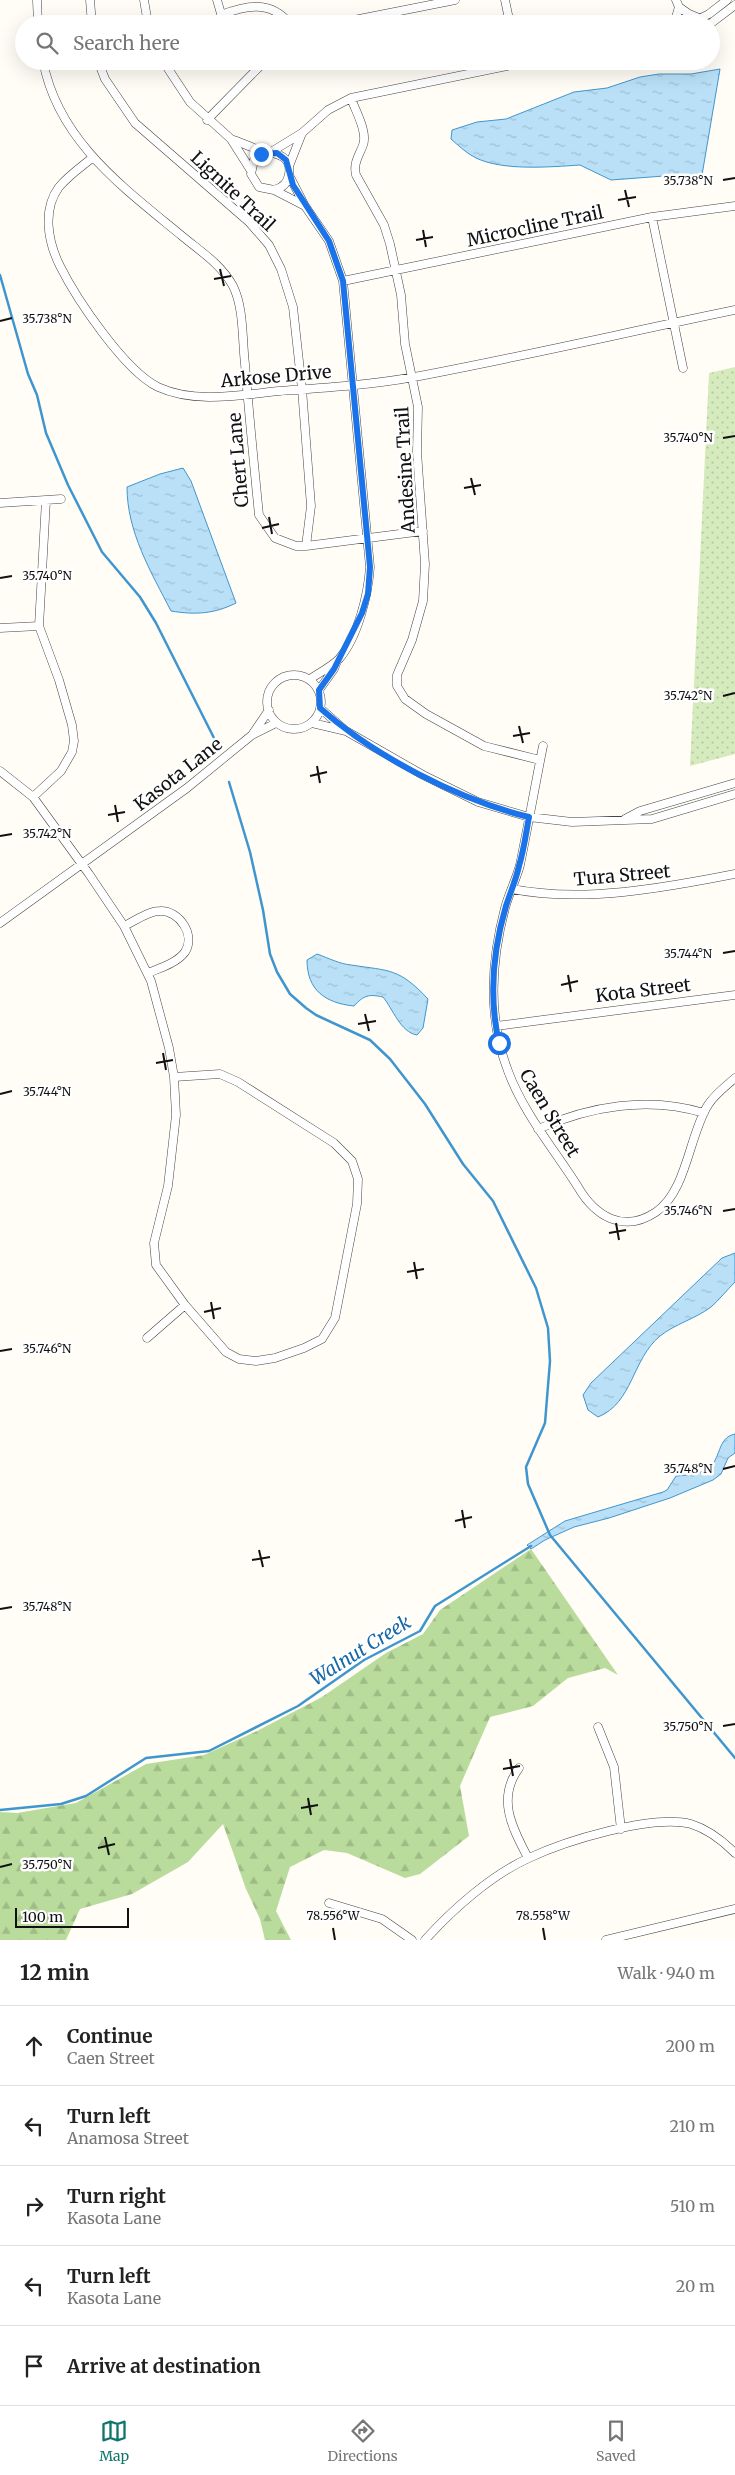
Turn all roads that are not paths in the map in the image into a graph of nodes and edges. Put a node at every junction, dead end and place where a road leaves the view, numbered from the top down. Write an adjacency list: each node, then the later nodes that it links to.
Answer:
1 (37, 0): 11 (street)
2 (90, 0): 12 (street)
3 (144, 0): 13 (street)
4 (217, 0): 14 (street)
5 (455, 0): 8 (street)
6 (506, 0): 17 (street)
7 (728, 0): 19 (street)
8 (426, 3): 16 (street)
9 (678, 3): 18 (street)
10 (735, 6): 20 (street)
11 (38, 15)
12 (91, 15)
13 (146, 15)
14 (221, 15): 15 (street)
15 (280, 15)
16 (373, 15)
17 (508, 15)
18 (691, 15)
19 (707, 15)
20 (720, 17)
21 (47, 70): 31 (street, Chert Lane)
22 (102, 70): 46 (street, Lignite Trail)
23 (168, 70): 27 (street)
24 (255, 70): 27 (street)
25 (485, 70): 26 (street)
26 (351, 98): 28 (street); 39 (street, Andesine Trail)
27 (207, 120): 29 (street)
28 (302, 133): 30 (street); 32 (street)
29 (231, 140): 30 (street); 33 (street)
30 (269, 152): 32 (street); 33 (street)
31 (92, 158): 47 (street, Chert Lane); 47 (street, Arkose Drive)
32 (289, 166): 34 (street)
33 (250, 169): 35 (street)
34 (289, 175): 35 (street); 36 (street)
35 (274, 190): 36 (street)
36 (305, 206): 40 (street)
37 (735, 206): 38 (street, Microcline Trail)
38 (652, 217): 39 (street, Microcline Trail); 42 (street)
39 (395, 270): 40 (street, Microcline Trail); 44 (street, Andesine Trail)
40 (343, 281): 45 (street)
41 (735, 310): 42 (street, Arkose Drive)
42 (673, 323): 43 (street); 44 (street, Arkose Drive)
43 (683, 368)
44 (412, 377): 45 (street, Arkose Drive); 51 (street, Andesine Trail)
45 (352, 384): 46 (street, Arkose Drive); 52 (street)
46 (302, 389): 47 (street, Arkose Drive); 53 (street, Lignite Trail)
47 (247, 394): 53 (street, Chert Lane)
48 (46, 500): 49 (street); 50 (street); 54 (street)
49 (61, 500)
50 (0, 503)
51 (423, 532): 52 (street, Chert Lane); 66 (street, Andesine Trail)
52 (368, 537): 53 (street, Chert Lane); 56 (street)
53 (306, 546)
54 (39, 626): 55 (street); 70 (street)
55 (0, 628)
56 (337, 661): 57 (street); 58 (street)
57 (310, 679): 58 (street); 60 (street, Kasota Lane)
58 (319, 690): 59 (street)
59 (320, 708): 62 (street); 63 (street)
60 (269, 710): 61 (street); 64 (street, Kasota Lane)
61 (276, 723): 62 (street); 64 (street, Kasota Lane)
62 (312, 723): 63 (street)
63 (346, 731): 71 (street)
64 (252, 734): 73 (street, Kasota Lane)
65 (543, 746): 66 (street, Caen Street)
66 (540, 760): 71 (street, Caen Street)
67 (0, 771): 70 (street)
68 (735, 783): 72 (street)
69 (735, 794): 72 (street)
70 (32, 797): 73 (street)
71 (529, 817): 72 (street); 75 (street, Caen Street)
72 (625, 819)
73 (82, 865): 76 (street, Kasota Lane); 77 (street)
74 (735, 874): 75 (street, Tura Street)
75 (512, 889): 80 (street, Caen Street)
76 (0, 923)
77 (124, 926): 78 (street); 78 (street)
78 (148, 973): 81 (street)
79 (735, 995): 80 (street, Kota Street)
80 (496, 1026): 84 (street, Caen Street)
81 (174, 1077): 85 (street); 85 (street)
82 (735, 1078): 83 (street, Caen Street)
83 (704, 1113): 84 (street); 84 (street, Caen Street)
84 (538, 1129)
85 (185, 1305): 86 (street)
86 (147, 1338)
87 (598, 1727): 89 (street)
88 (519, 1768): 91 (street)
89 (621, 1829): 90 (street); 91 (street)
90 (735, 1853)
91 (528, 1858): 95 (street)
92 (329, 1903): 94 (street)
93 (735, 1909): 96 (street)
94 (412, 1940)
95 (425, 1940)
96 (606, 1940)

